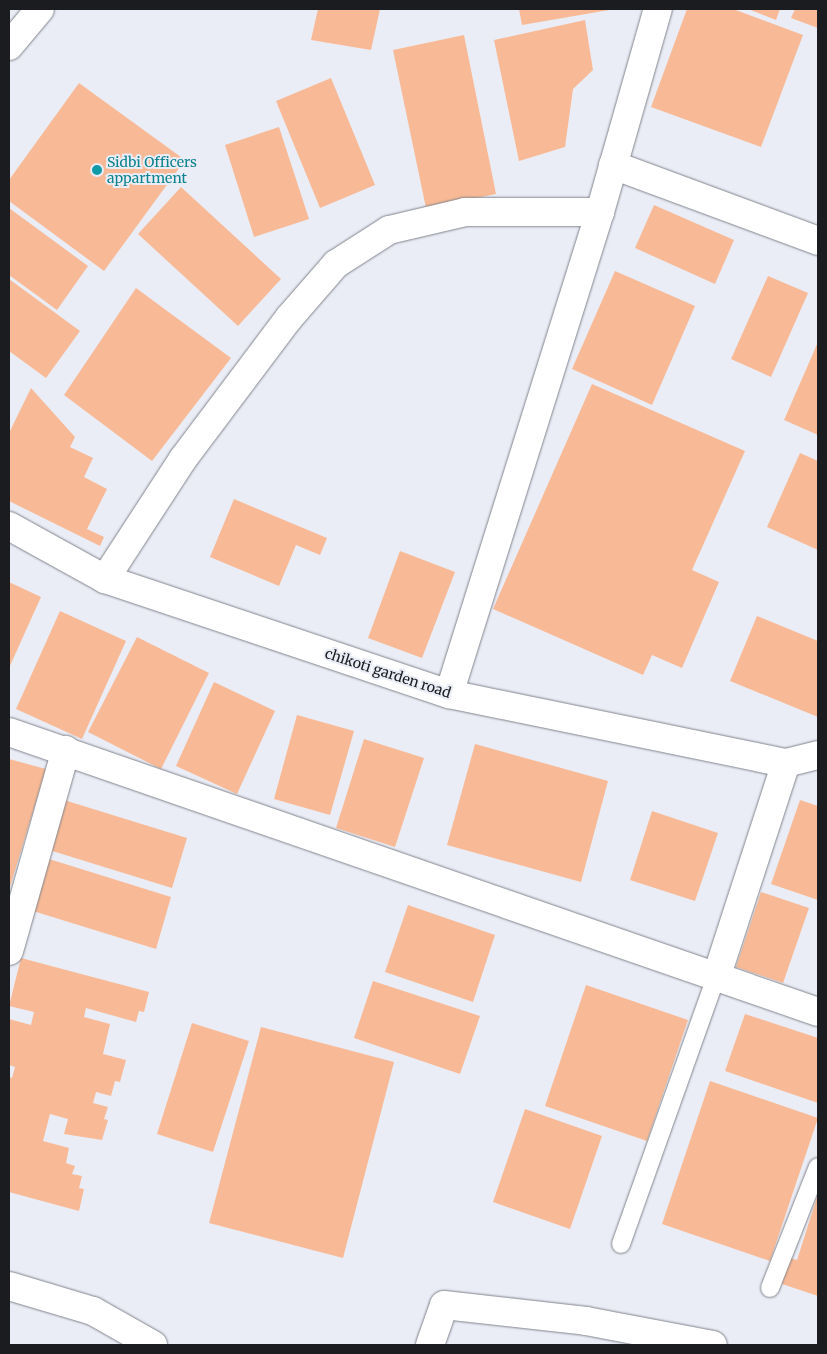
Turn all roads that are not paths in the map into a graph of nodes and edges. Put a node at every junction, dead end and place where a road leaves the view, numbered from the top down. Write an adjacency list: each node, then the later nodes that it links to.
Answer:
1 (40, 9): 3 (street)
2 (658, 9): 4 (street)
3 (9, 46)
4 (613, 165): 5 (street); 6 (street)
5 (600, 212): 8 (street); 9 (street)
6 (818, 241)
7 (9, 526): 8 (street, chikoti garden road)
8 (105, 579): 9 (street, chikoti garden road)
9 (449, 694): 13 (street, chikoti garden road)
10 (9, 732): 11 (street)
11 (66, 750): 14 (street); 15 (street)
12 (818, 755): 13 (street)
13 (786, 764): 15 (street)
14 (9, 951)
15 (717, 975): 16 (street); 18 (lane)
16 (818, 1012)
17 (818, 1167): 20 (lane)
18 (620, 1244)
19 (9, 1286): 21 (street)
20 (770, 1288)
21 (153, 1345)
22 (430, 1345): 23 (street)
23 (714, 1345)

